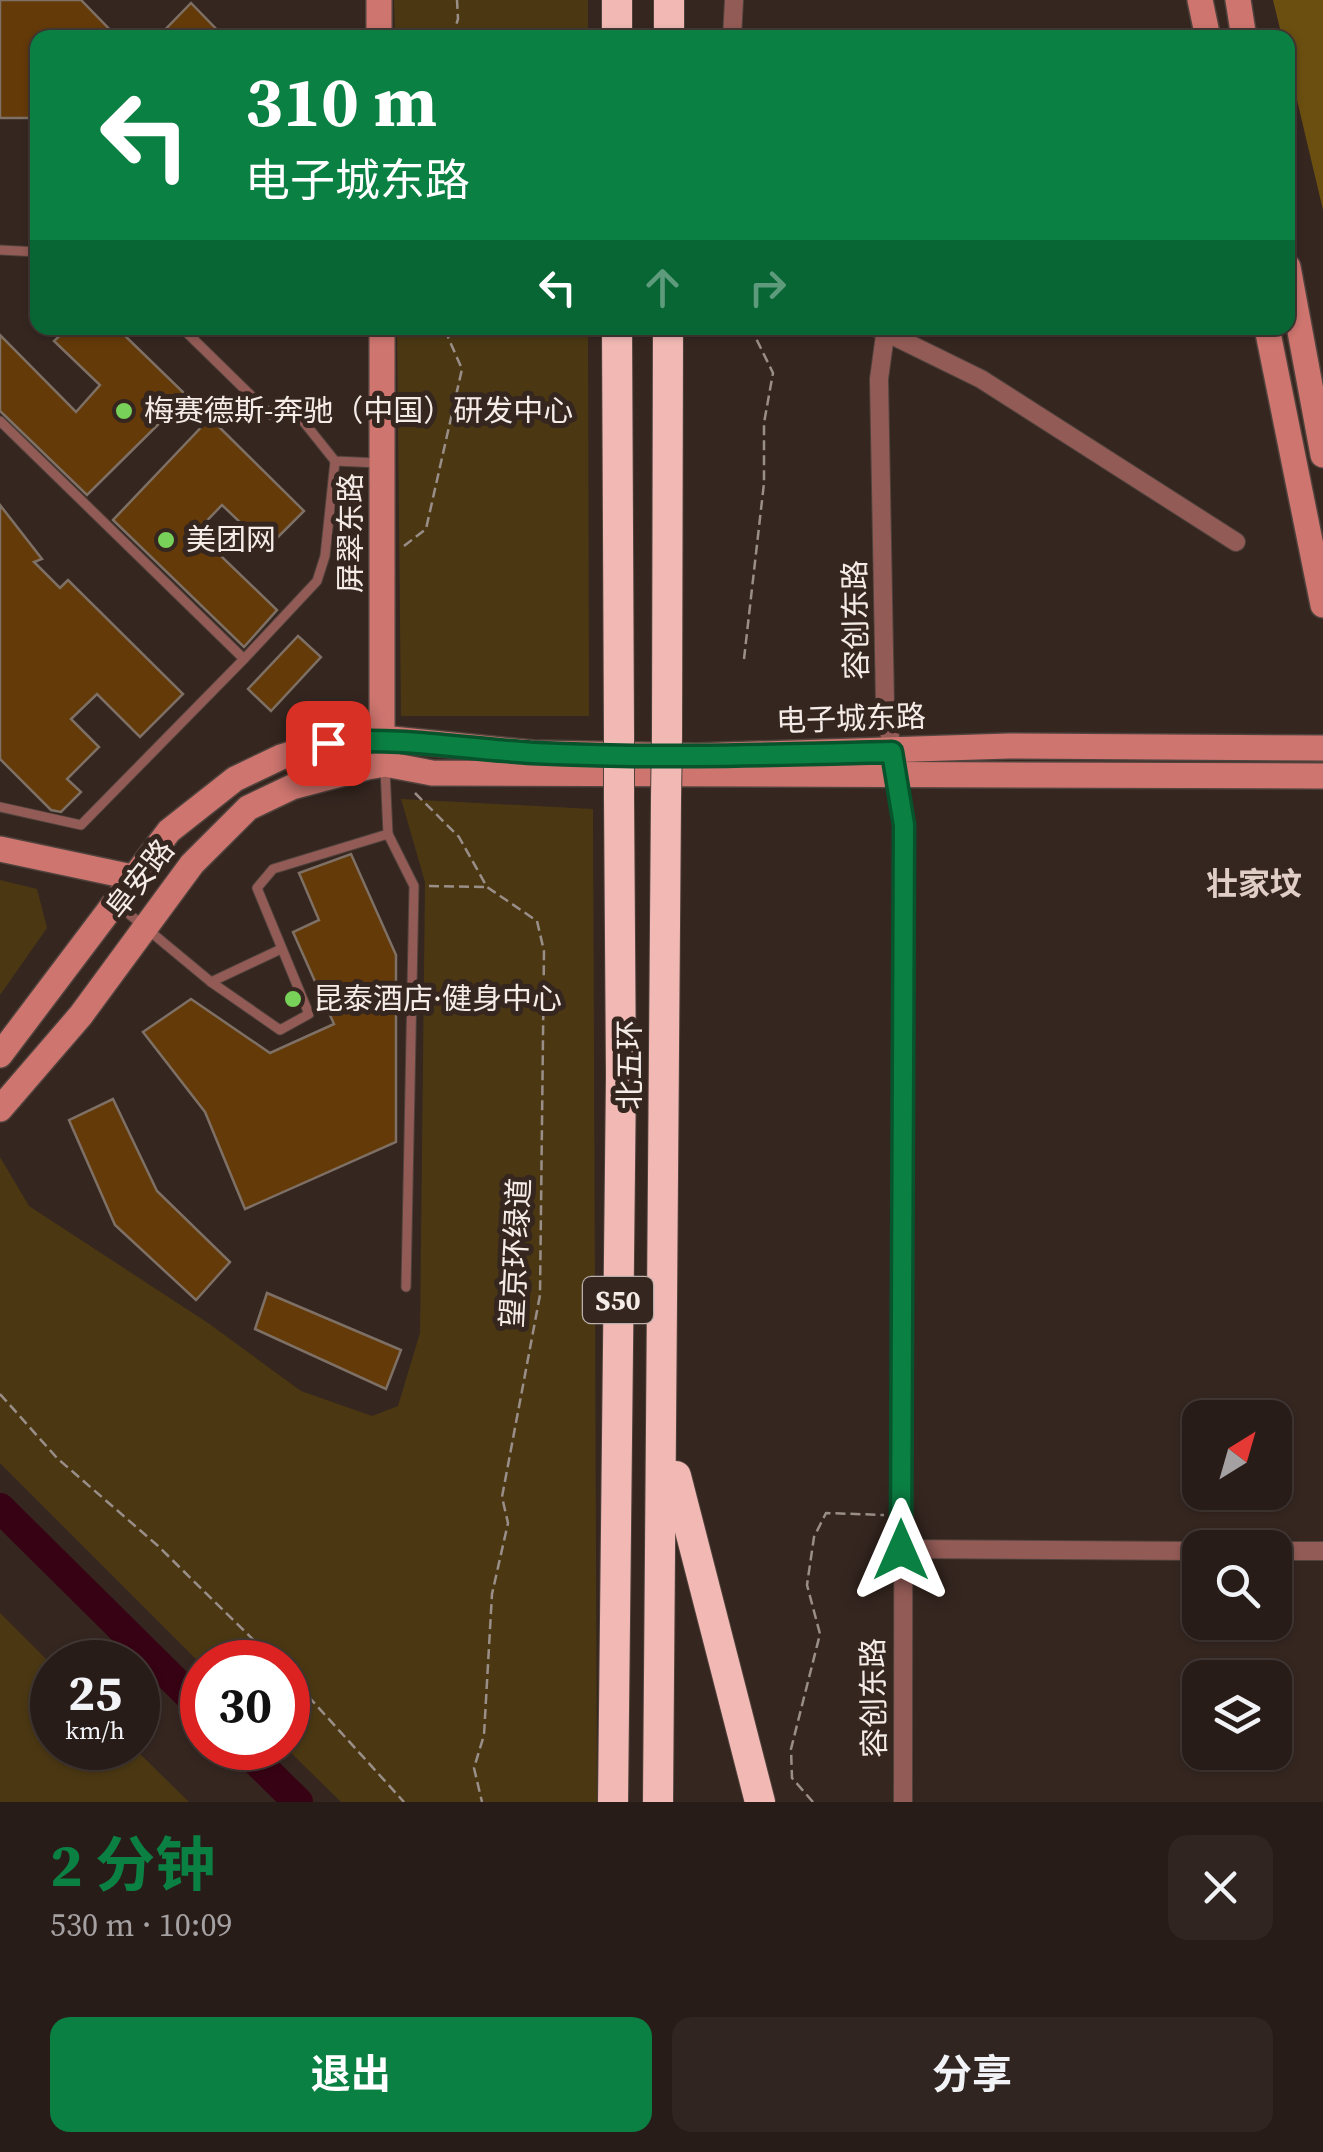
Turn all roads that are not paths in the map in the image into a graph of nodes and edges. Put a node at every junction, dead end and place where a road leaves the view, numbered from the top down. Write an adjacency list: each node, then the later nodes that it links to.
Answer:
1 (378, 0): 7 (main road)
2 (617, 0): 8 (highway)
3 (669, 0): 9 (highway)
4 (734, 0): 10 (street)
5 (1200, 0): 11 (main road)
6 (1238, 0): 12 (main road)
7 (379, 30)
8 (617, 30)
9 (669, 30)
10 (732, 30)
11 (1206, 30)
12 (1243, 30)
13 (0, 250): 14 (lane)
14 (30, 252)
15 (1295, 305): 24 (main road)
16 (189, 335): 25 (lane)
17 (382, 335): 26 (main road, 屏翠东路)
18 (617, 335): 51 (highway, 北五环 / S50, bridge)
19 (668, 335): 46 (highway, 北五环 / S50, bridge)
20 (881, 335): 33 (street, 容创东路)
21 (889, 335): 27 (street)
22 (1267, 335): 28 (main road)
23 (0, 421): 29 (lane)
24 (1323, 455)
25 (336, 461): 26 (lane); 29 (lane)
26 (383, 463): 30 (main road, 屏翠东路)
27 (1236, 542)
28 (1323, 605)
29 (244, 658): 35 (lane)
30 (382, 738): 32 (lane); 33 (main road, 电子城东路); 38 (main road, 阜安路)
31 (1323, 748): 33 (main road, 电子城东路)
32 (385, 764): 33 (main road, 电子城东路); 36 (lane); 40 (main road, 阜安路)
33 (893, 764): 34 (main road, 电子城东路); 47 (street, 容创东路)
34 (1323, 776)
35 (0, 808)
36 (388, 834): 41 (lane); 45 (lane)
37 (0, 848): 38 (main road)
38 (132, 878): 39 (main road, 阜安路)
39 (115, 902): 40 (lane); 43 (main road, 阜安路)
40 (144, 926): 42 (lane); 44 (main road, 阜安路)
41 (281, 950): 42 (lane); 42 (lane)
42 (211, 982)
43 (0, 1055)
44 (0, 1109)
45 (406, 1287)
46 (664, 1420): 52 (highway, 北五环 / S50); 53 (highway)
47 (901, 1550): 48 (street); 54 (street, 容创东路)
48 (1182, 1551)
49 (1292, 1551): 50 (street)
50 (1323, 1551)
51 (613, 1802)
52 (661, 1802)
53 (760, 1802)
54 (903, 1802)

